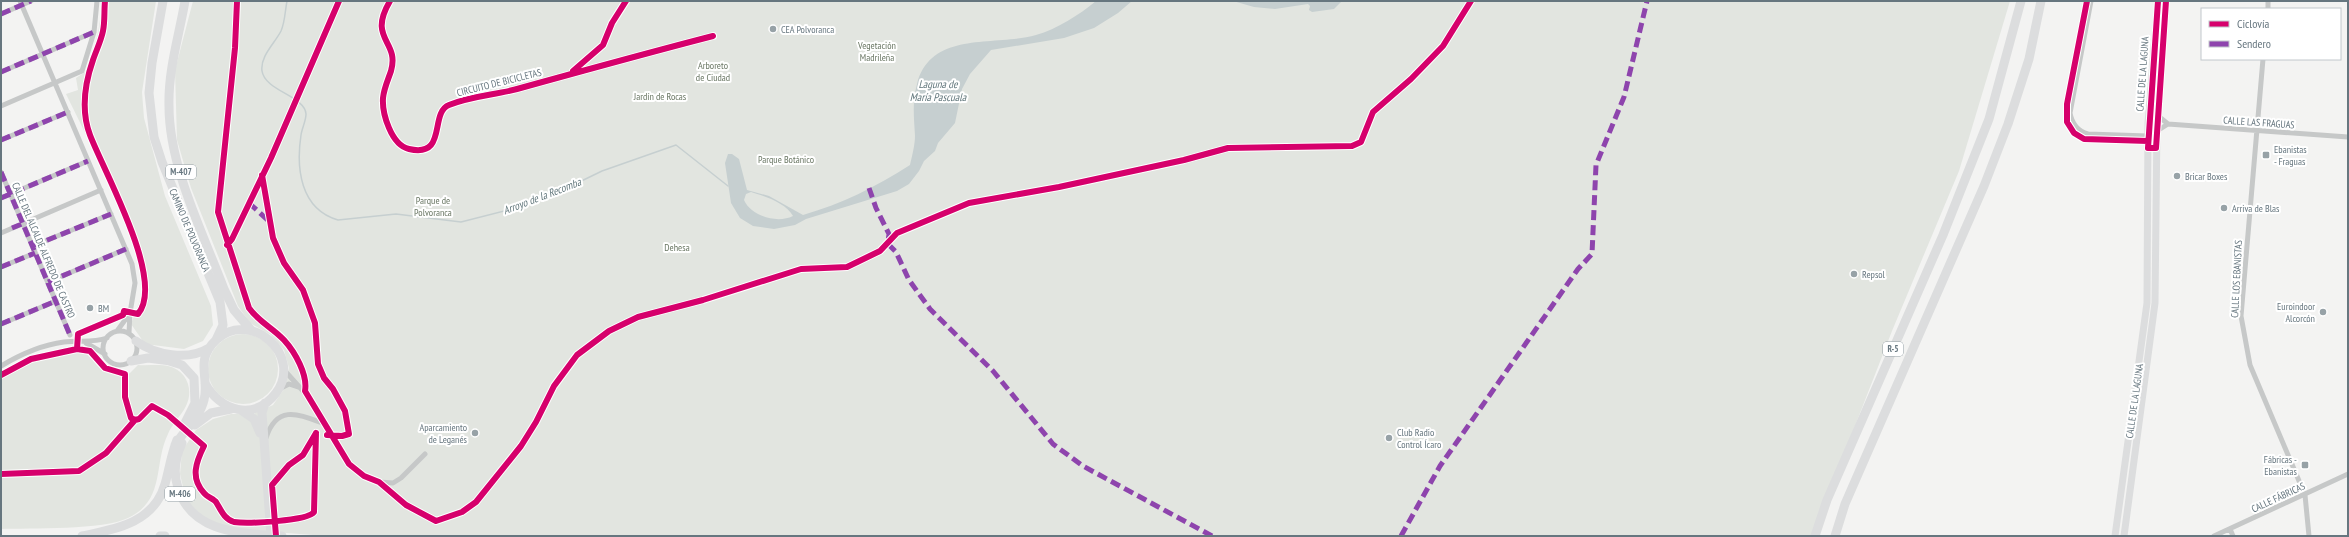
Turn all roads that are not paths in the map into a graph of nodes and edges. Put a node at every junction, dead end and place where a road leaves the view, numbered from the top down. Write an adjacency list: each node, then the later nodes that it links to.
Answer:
1 (31, 1): 10 (street)
2 (97, 1): 12 (street)
3 (163, 1): 51 (highway, CAMINO DE POLVORANCA / M-407)
4 (185, 1): 45 (highway, CAMINO DE POLVORANCA / M-407)
5 (2021, 1): 27 (highway, R-5)
6 (2040, 1): 41 (highway, R-5)
7 (2091, 1): 23 (street)
8 (2158, 1): 23 (street, CALLE DE LA LAGUNA)
9 (2166, 1): 19 (street, CALLE DE LA LAGUNA)
10 (21, 3): 11 (street); 13 (street)
11 (1, 14)
12 (94, 32): 13 (street); 16 (street)
13 (43, 54): 15 (street); 16 (street)
14 (2263, 60): 22 (street, CALLE LOS EBANISTAS)
15 (1, 72)
16 (55, 83): 17 (street); 18 (street)
17 (1, 106)
18 (68, 112): 25 (street); 26 (street)
19 (2157, 115): 20 (street); 21 (street, CALLE DE LA LAGUNA)
20 (2168, 124): 21 (street); 22 (street, CALLE LAS FRAGUAS)
21 (2157, 131): 80 (street, CALLE DE LA LAGUNA)
22 (2256, 131): 24 (street, CALLE LAS FRAGUAS); 70 (street, CALLE LOS EBANISTAS)
23 (2148, 136): 79 (street, CALLE DE LA LAGUNA)
24 (2348, 138)
25 (1, 140)
26 (88, 161): 29 (street); 30 (street)
27 (1972, 162): 32 (highway); 77 (highway, R-5)
28 (1, 172): 30 (street, CALLE DEL ALCALDE ALFREDO DE CASTRO)
29 (101, 190): 33 (street); 34 (street)
30 (10, 194): 31 (street); 34 (street, CALLE DEL ALCALDE ALFREDO DE CASTRO)
31 (1, 198)
32 (1949, 202)
33 (111, 214): 36 (street); 37 (street)
34 (23, 224): 35 (street); 36 (street, CALLE DEL ALCALDE ALFREDO DE CASTRO)
35 (1, 233)
36 (33, 246): 38 (street, CALLE DEL ALCALDE ALFREDO DE CASTRO)
37 (126, 249): 40 (street); 43 (street)
38 (35, 253): 39 (street); 40 (street, CALLE DEL ALCALDE ALFREDO DE CASTRO)
39 (1, 267)
40 (48, 282): 42 (street, CALLE DEL ALCALDE ALFREDO DE CASTRO)
41 (1937, 294): 48 (highway); 78 (highway, R-5)
42 (56, 301): 44 (street); 49 (street, CALLE DEL ALCALDE ALFREDO DE CASTRO)
43 (130, 313): 46 (street); 47 (street)
44 (1, 324)
45 (251, 330): 51 (highway, M-407); 59 (highway, M-407)
46 (117, 331): 47 (street); 50 (street)
47 (129, 333): 53 (street)
48 (1926, 334)
49 (70, 335)
50 (107, 338): 52 (street); 55 (street)
51 (216, 340): 54 (highway, M-407)
52 (77, 341): 55 (street); 58 (street)
53 (136, 341): 54 (highway); 56 (street)
54 (209, 348): 60 (highway, M-407)
55 (105, 355): 56 (street)
56 (131, 360): 57 (highway)
57 (166, 360): 60 (highway); 66 (highway, M-406)
58 (1, 366)
59 (283, 368): 61 (street); 62 (highway)
60 (204, 380): 64 (highway); 66 (highway, M-406)
61 (304, 390): 62 (street); 65 (street)
62 (277, 391): 63 (highway)
63 (265, 403): 64 (highway); 67 (highway)
64 (237, 409): 67 (highway); 76 (highway, M-406)
65 (325, 424): 67 (street); 68 (street)
66 (175, 445): 72 (highway, M-406)
67 (264, 446): 75 (highway)
68 (425, 454)
69 (2348, 474): 70 (street, CALLE FÁBRICAS)
70 (2305, 495): 71 (street, CALLE FÁBRICAS); 83 (street, CALLE LOS EBANISTAS)
71 (2230, 529): 81 (street, CALLE FÁBRICAS); 82 (street)
72 (82, 536)
73 (160, 536): 74 (highway)
74 (165, 536)
75 (271, 536)
76 (282, 536)
77 (1815, 536)
78 (1835, 536)
79 (2115, 536)
80 (2124, 536)
81 (2214, 536)
82 (2233, 536)
83 (2310, 536)

